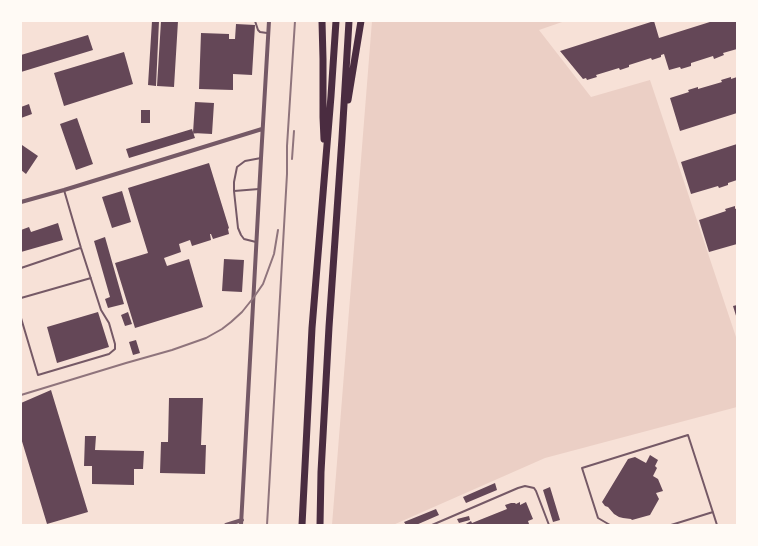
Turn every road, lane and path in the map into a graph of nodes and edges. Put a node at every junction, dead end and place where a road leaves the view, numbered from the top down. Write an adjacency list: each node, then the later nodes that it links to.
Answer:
1 (255, 21): 7 (lane)
2 (269, 21): 7 (street)
3 (322, 21): 11 (main road)
4 (336, 21): 11 (main road)
5 (349, 21): 9 (main road)
6 (361, 21): 9 (main road)
7 (269, 33): 8 (street)
8 (262, 129): 10 (street); 13 (street)
9 (342, 138): 26 (main road)
10 (261, 158): 12 (street); 14 (lane)
11 (325, 167): 25 (main road)
12 (259, 189): 14 (lane); 16 (street)
13 (64, 190): 15 (street); 17 (lane)
14 (234, 191): 16 (lane)
15 (21, 202)
16 (256, 242): 23 (street)
17 (81, 248): 18 (lane); 19 (lane)
18 (21, 268)
19 (91, 278): 20 (lane); 21 (lane)
20 (21, 298)
21 (21, 318)
22 (713, 512): 29 (lane); 30 (lane); 31 (lane)
23 (242, 523): 24 (street)
24 (226, 525)
25 (302, 525)
26 (320, 525)
27 (432, 525): 28 (lane)
28 (549, 525)
29 (610, 525)
30 (671, 525)
31 (717, 525)

